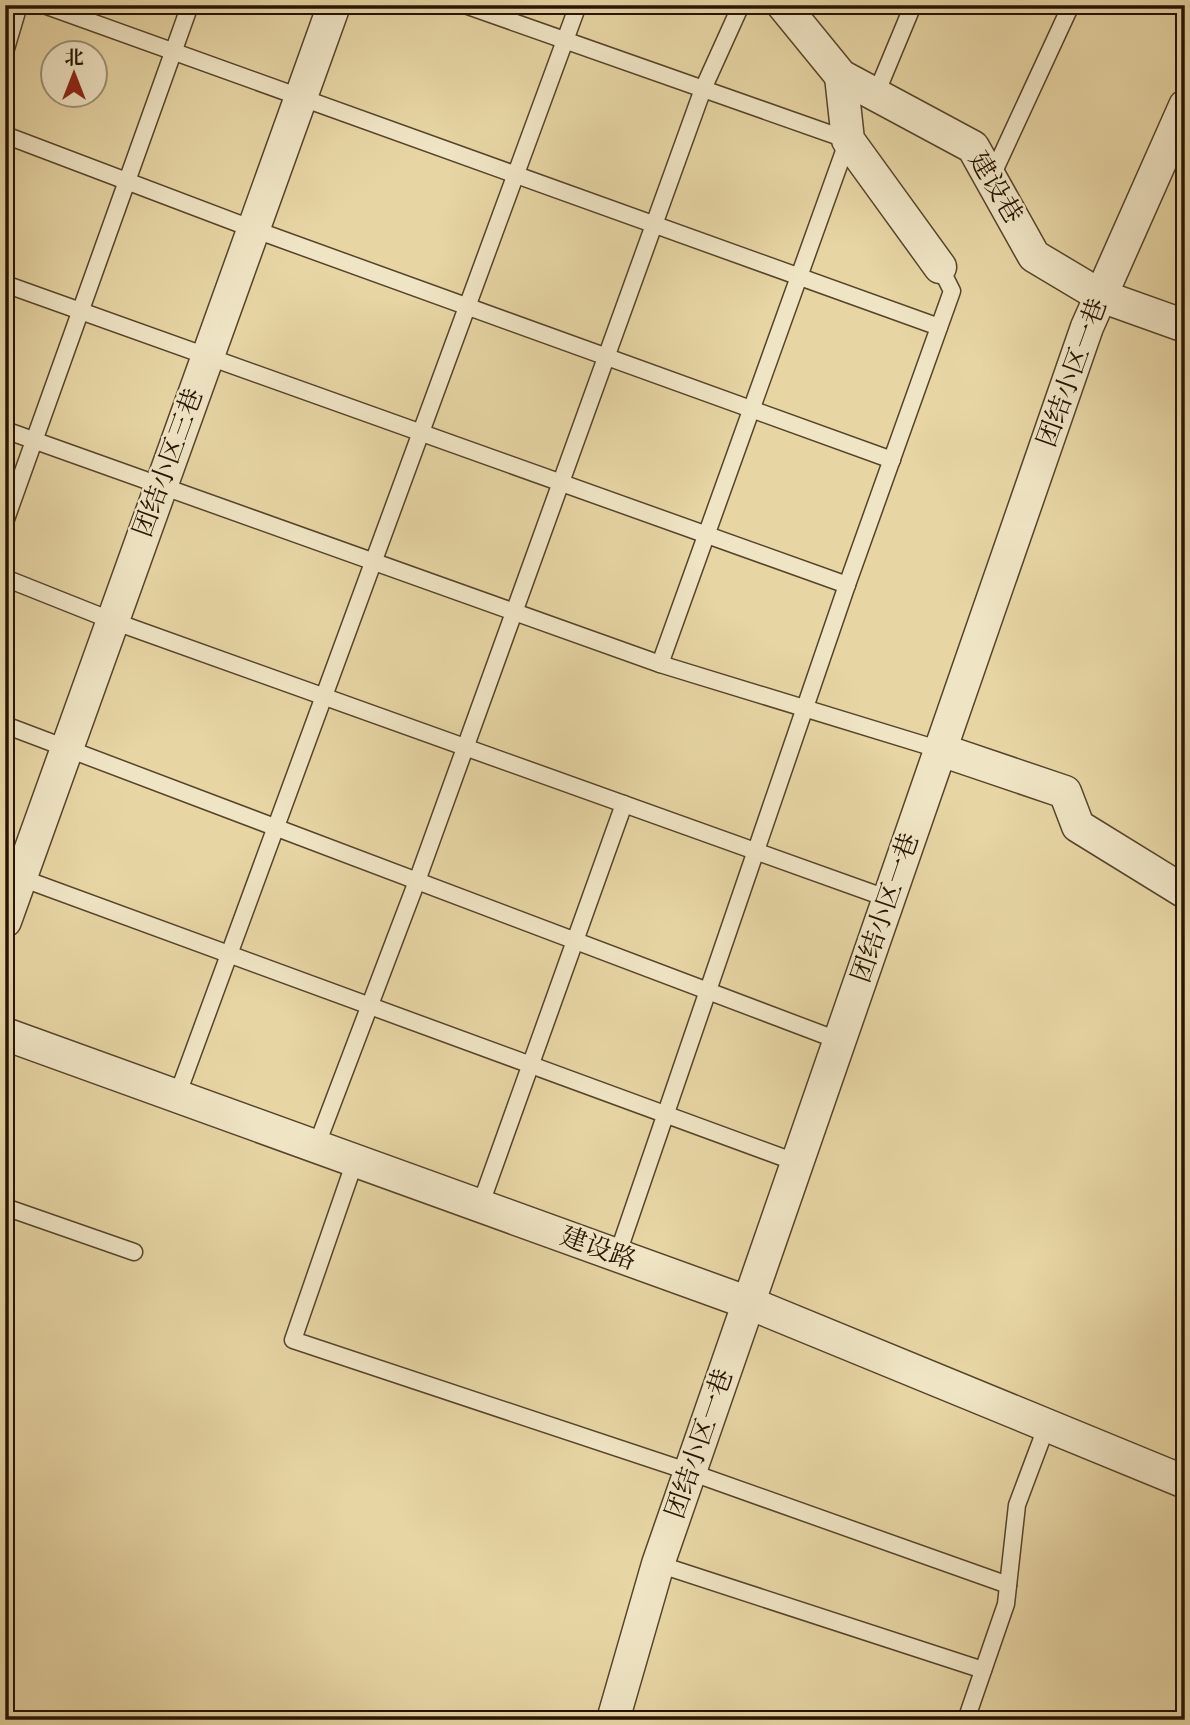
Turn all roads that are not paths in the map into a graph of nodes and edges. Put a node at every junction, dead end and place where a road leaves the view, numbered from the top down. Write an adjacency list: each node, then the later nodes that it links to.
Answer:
1 (19, 5): 12 (lane)
2 (44, 5): 13 (lane)
3 (190, 5): 13 (lane)
4 (334, 5): 17 (street, 团结小区三巷)
5 (466, 5): 11 (lane)
6 (578, 5): 11 (lane)
7 (741, 5): 15 (lane)
8 (783, 5): 14 (street, 建设巷)
9 (913, 5): 16 (lane)
10 (1071, 5): 22 (lane)
11 (565, 41): 15 (lane); 21 (lane)
12 (5, 52)
13 (173, 52): 17 (lane); 23 (lane)
14 (841, 76): 16 (street, 建设巷); 20 (street)
15 (703, 89): 20 (lane); 24 (lane)
16 (876, 94): 22 (street, 建设巷)
17 (301, 97): 21 (lane); 25 (street, 团结小区三巷)
18 (1185, 106): 29 (street, 团结小区一巷)
19 (5, 135): 23 (lane)
20 (848, 140): 26 (street); 27 (lane)
21 (516, 174): 24 (lane); 30 (lane)
22 (991, 178): 29 (street, 建设巷)
23 (127, 181): 25 (lane); 31 (lane)
24 (654, 225): 27 (lane); 35 (lane)
25 (253, 229): 30 (lane); 34 (street, 团结小区三巷)
26 (940, 267): 33 (lane)
27 (799, 276): 33 (lane); 36 (lane)
28 (5, 284): 31 (lane)
29 (1101, 296): 32 (street, 建设巷); 56 (street, 团结小区一巷)
30 (467, 307): 35 (lane); 38 (lane)
31 (81, 311): 34 (lane); 39 (lane)
32 (1185, 326)
33 (939, 327): 40 (lane)
34 (208, 357): 38 (lane); 42 (street, 团结小区三巷)
35 (606, 357): 36 (lane); 41 (lane)
36 (751, 409): 40 (lane); 44 (lane)
37 (5, 430): 39 (lane)
38 (421, 433): 41 (lane); 45 (lane)
39 (34, 440): 42 (lane); 43 (lane)
40 (892, 460): 47 (lane)
41 (561, 483): 44 (lane); 48 (lane)
42 (161, 485): 45 (lane); 49 (street, 团结小区三巷)
43 (5, 522)
44 (706, 535): 47 (lane); 50 (lane)
45 (373, 561): 48 (lane); 51 (lane)
46 (5, 578): 49 (lane)
47 (847, 585): 52 (lane)
48 (515, 611): 50 (lane); 55 (lane)
49 (113, 621): 51 (lane); 54 (street, 团结小区三巷)
50 (660, 664): 52 (lane)
51 (324, 696): 55 (lane); 58 (lane)
52 (804, 708): 56 (lane); 59 (lane)
53 (5, 725): 54 (lane)
54 (67, 748): 58 (lane); 60 (street, 团结小区三巷)
55 (466, 748): 57 (lane); 61 (lane)
56 (941, 750): 62 (street); 63 (street, 团结小区一巷)
57 (624, 804): 59 (lane); 65 (lane)
58 (277, 828): 61 (lane); 66 (lane)
59 (755, 851): 63 (lane); 67 (lane)
60 (13, 875): 64 (street, 团结小区三巷); 66 (lane)
61 (417, 881): 65 (lane); 68 (lane)
62 (1185, 892)
63 (889, 899): 70 (street, 团结小区一巷)
64 (5, 921)
65 (575, 940): 67 (lane); 71 (lane)
66 (230, 954): 68 (lane); 72 (lane)
67 (708, 990): 70 (lane); 73 (lane)
68 (370, 1006): 71 (lane); 74 (lane)
69 (5, 1034): 72 (street, 建设路)
70 (840, 1041): 76 (street, 团结小区一巷)
71 (530, 1065): 73 (lane); 77 (lane)
72 (177, 1096): 74 (street, 建设路)
73 (665, 1114): 76 (lane); 80 (lane)
74 (316, 1147): 75 (street, 建设路)
75 (355, 1161): 77 (street, 建设路); 83 (lane)
76 (798, 1163): 81 (street, 团结小区一巷)
77 (480, 1206): 80 (street, 建设路)
78 (5, 1207): 79 (lane)
79 (134, 1252)
80 (617, 1256): 81 (street, 建设路)
81 (749, 1303): 82 (street, 建设路); 83 (street, 团结小区一巷)
82 (1047, 1425): 84 (street, 建设路); 86 (lane)
83 (690, 1472): 85 (street, 团结小区一巷); 86 (lane)
84 (1185, 1482)
85 (658, 1564): 87 (lane); 88 (street, 团结小区一巷)
86 (1008, 1585): 87 (lane)
87 (983, 1670): 89 (lane)
88 (613, 1720)
89 (966, 1720)

